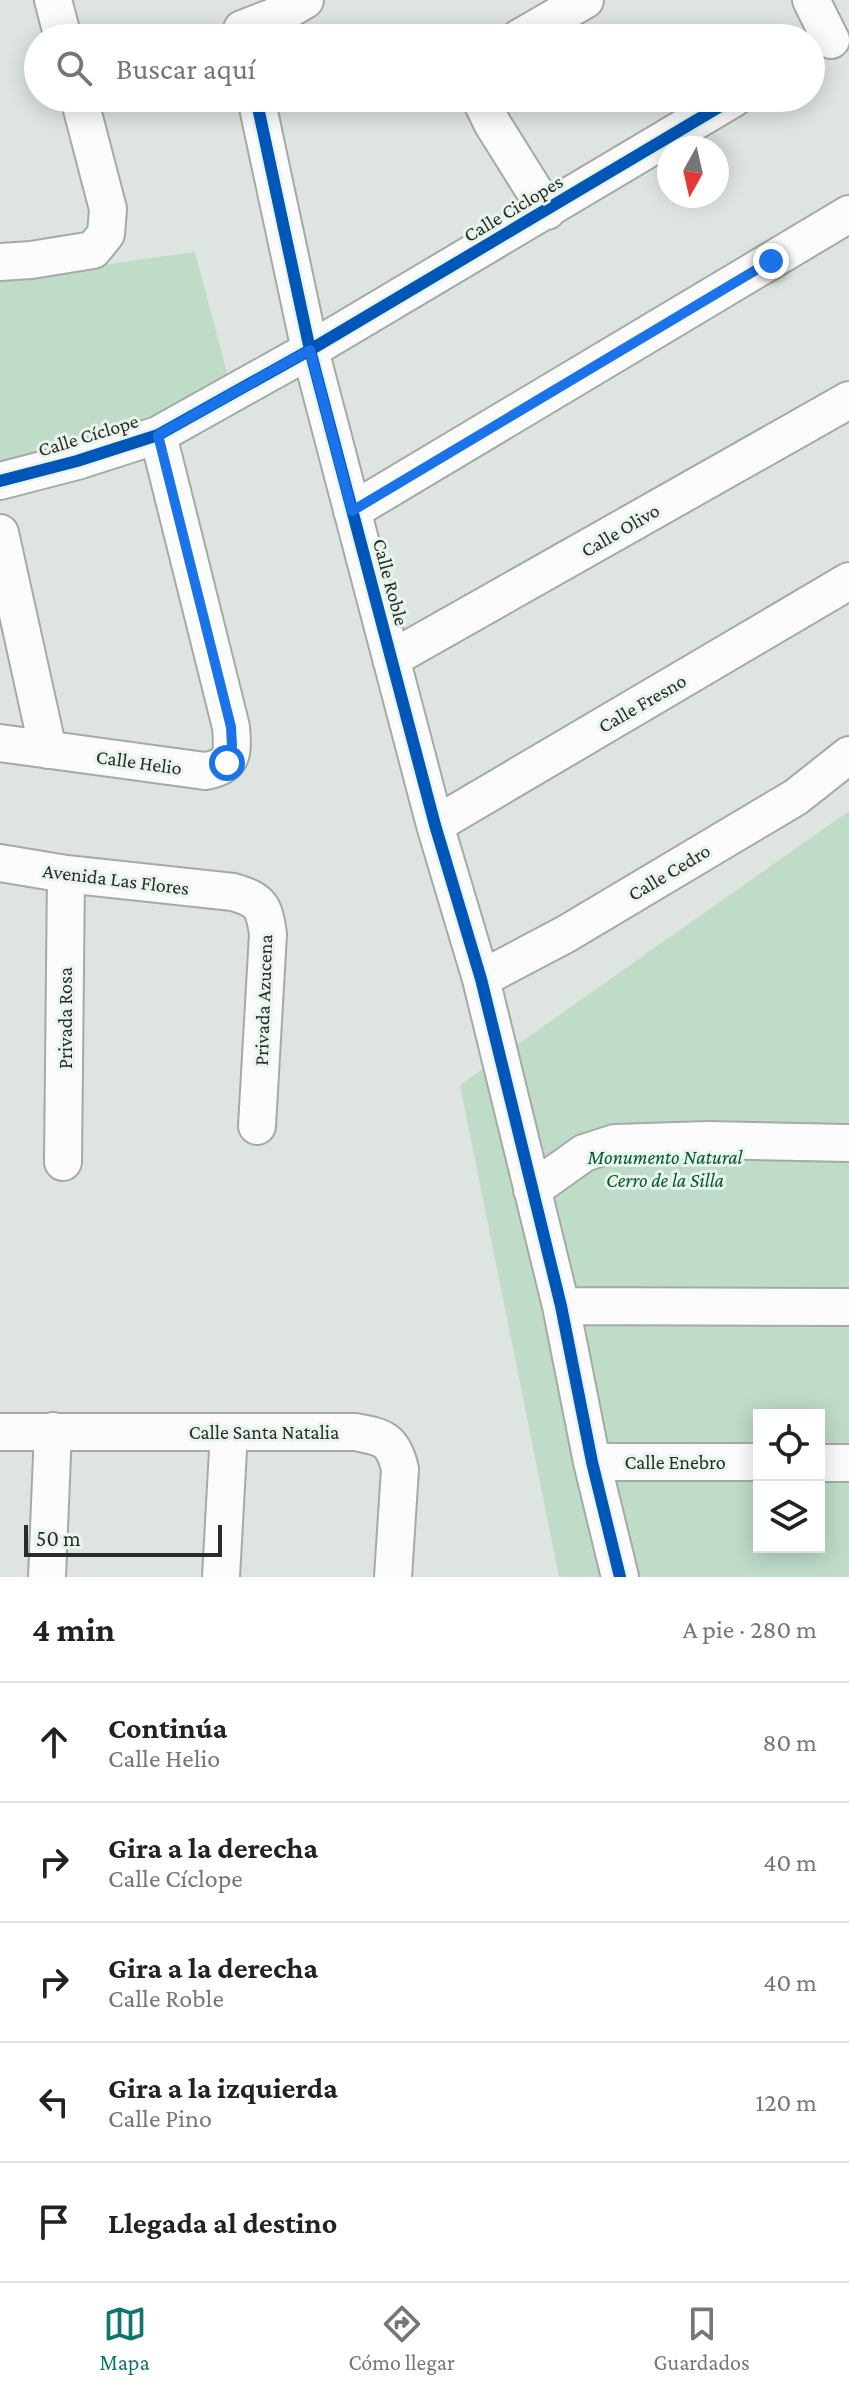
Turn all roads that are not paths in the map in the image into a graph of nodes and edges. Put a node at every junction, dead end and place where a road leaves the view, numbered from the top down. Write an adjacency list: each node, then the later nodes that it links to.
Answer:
1 (53, 0): 6 (street)
2 (305, 0): 5 (street)
3 (585, 0): 7 (street)
4 (811, 0): 8 (street)
5 (240, 22)
6 (59, 24)
7 (543, 24)
8 (822, 24)
9 (83, 112): 15 (street)
10 (259, 112): 16 (street, Calle Roble)
11 (487, 112): 13 (street)
12 (711, 112): 13 (street, Calle Ciclopes)
13 (547, 211): 16 (street, Calle Ciclopes)
14 (849, 214): 20 (street)
15 (0, 262)
16 (310, 350): 18 (street, Calle Cíclope); 20 (street, Calle Roble)
17 (849, 400): 23 (street, Calle Olivo)
18 (158, 435): 19 (street, Calle Cíclope); 25 (street, Calle Helio)
19 (0, 481)
20 (352, 511): 23 (street, Calle Roble)
21 (0, 533): 25 (street)
22 (849, 581): 27 (street, Calle Fresno)
23 (391, 659): 27 (street, Calle Roble)
24 (0, 743): 25 (street, Calle Helio)
25 (48, 750)
26 (849, 755): 31 (street, Calle Cedro)
27 (435, 825): 31 (street, Calle Roble)
28 (0, 863): 29 (street, Avenida Las Flores)
29 (66, 874): 30 (street, Avenida Las Flores); 34 (street, Privada Rosa)
30 (233, 892): 32 (street, Privada Azucena)
31 (481, 979): 35 (street, Calle Roble)
32 (257, 1126)
33 (849, 1143): 35 (street)
34 (63, 1162)
35 (532, 1190): 36 (street, Calle Roble)
36 (561, 1306): 37 (street); 41 (street, Calle Roble)
37 (849, 1307)
38 (53, 1431): 39 (street, Calle Santa Natalia); 40 (street, Calle Santa Natalia); 45 (street)
39 (0, 1432)
40 (229, 1432): 46 (street); 47 (street, Calle Santa Natalia)
41 (592, 1462): 42 (street, Calle Enebro); 48 (street, Calle Roble)
42 (753, 1462)
43 (825, 1463): 44 (street)
44 (849, 1463)
45 (47, 1577)
46 (221, 1577)
47 (393, 1577)
48 (620, 1577)

